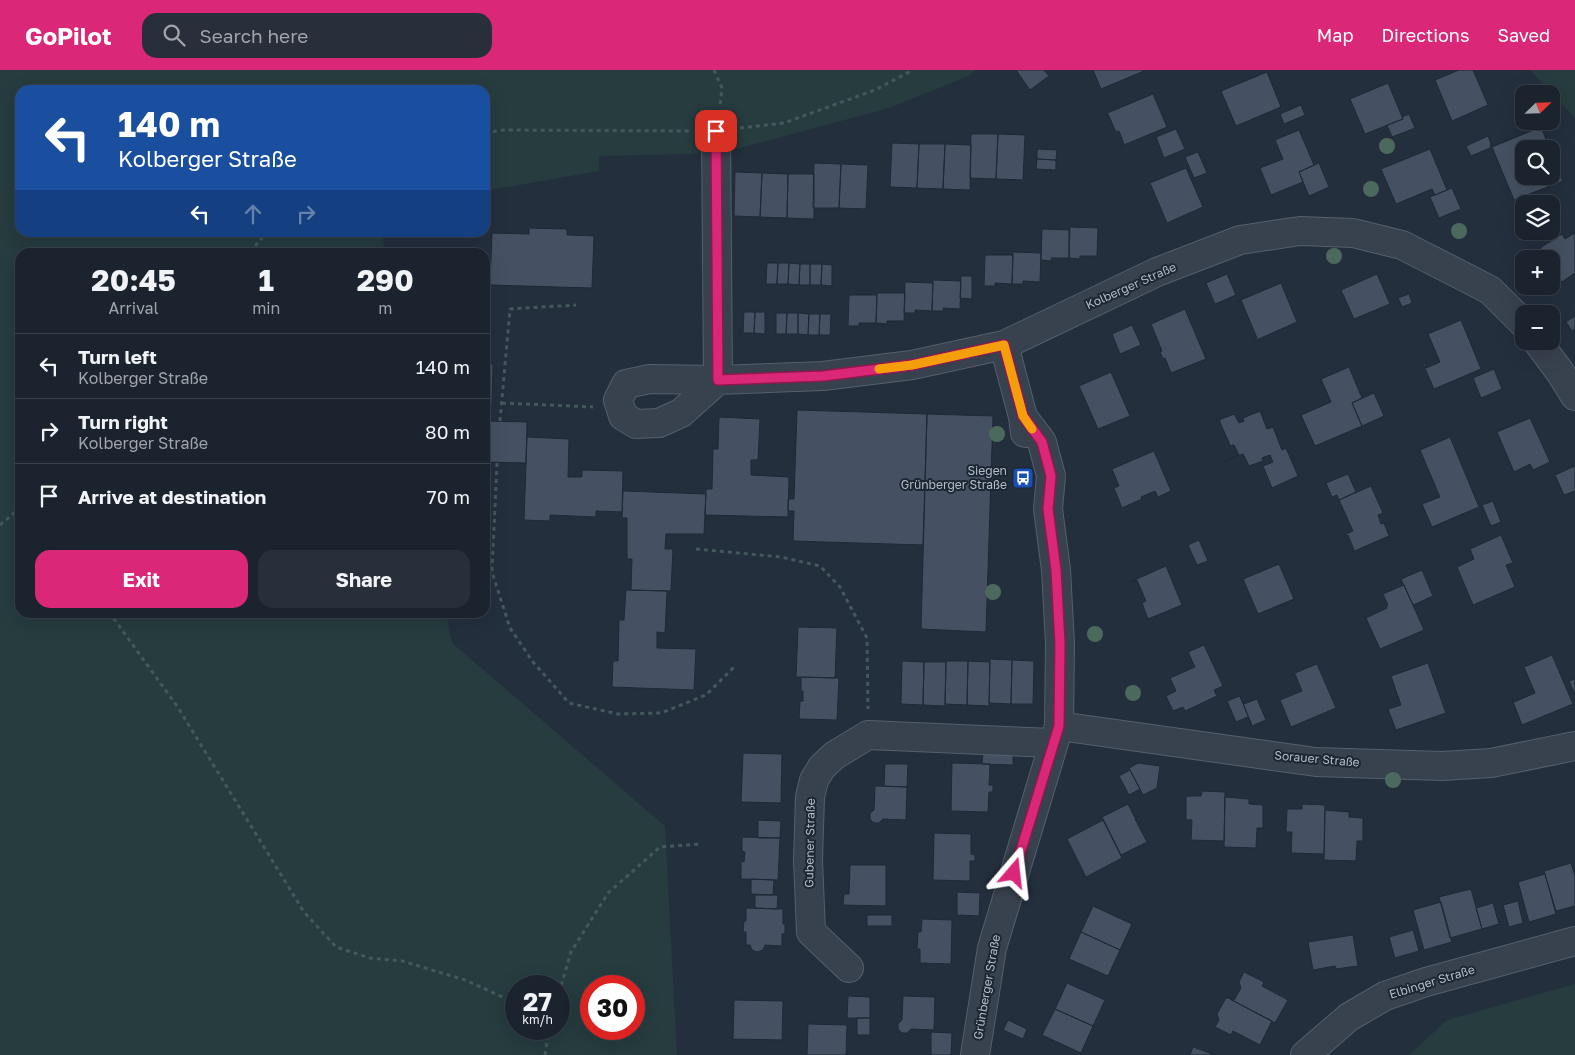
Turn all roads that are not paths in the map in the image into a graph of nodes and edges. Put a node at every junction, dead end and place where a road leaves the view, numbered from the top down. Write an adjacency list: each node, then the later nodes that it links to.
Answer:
1 (716, 131): 5 (street)
2 (1515, 315): 3 (street, Kolberger Straße)
3 (1004, 345): 5 (street, Kolberger Straße); 7 (street, Grünberger Straße)
4 (1544, 350): 6 (street)
5 (718, 380): 5 (street, Kolberger Straße)
6 (1575, 396)
7 (1056, 734): 8 (street, Sorauer Straße); 10 (street, Gubener Straße); 11 (street, Grünberger Straße)
8 (1575, 746)
9 (1575, 941): 12 (street, Elbinger Straße)
10 (849, 968)
11 (975, 1055)
12 (1305, 1055)

